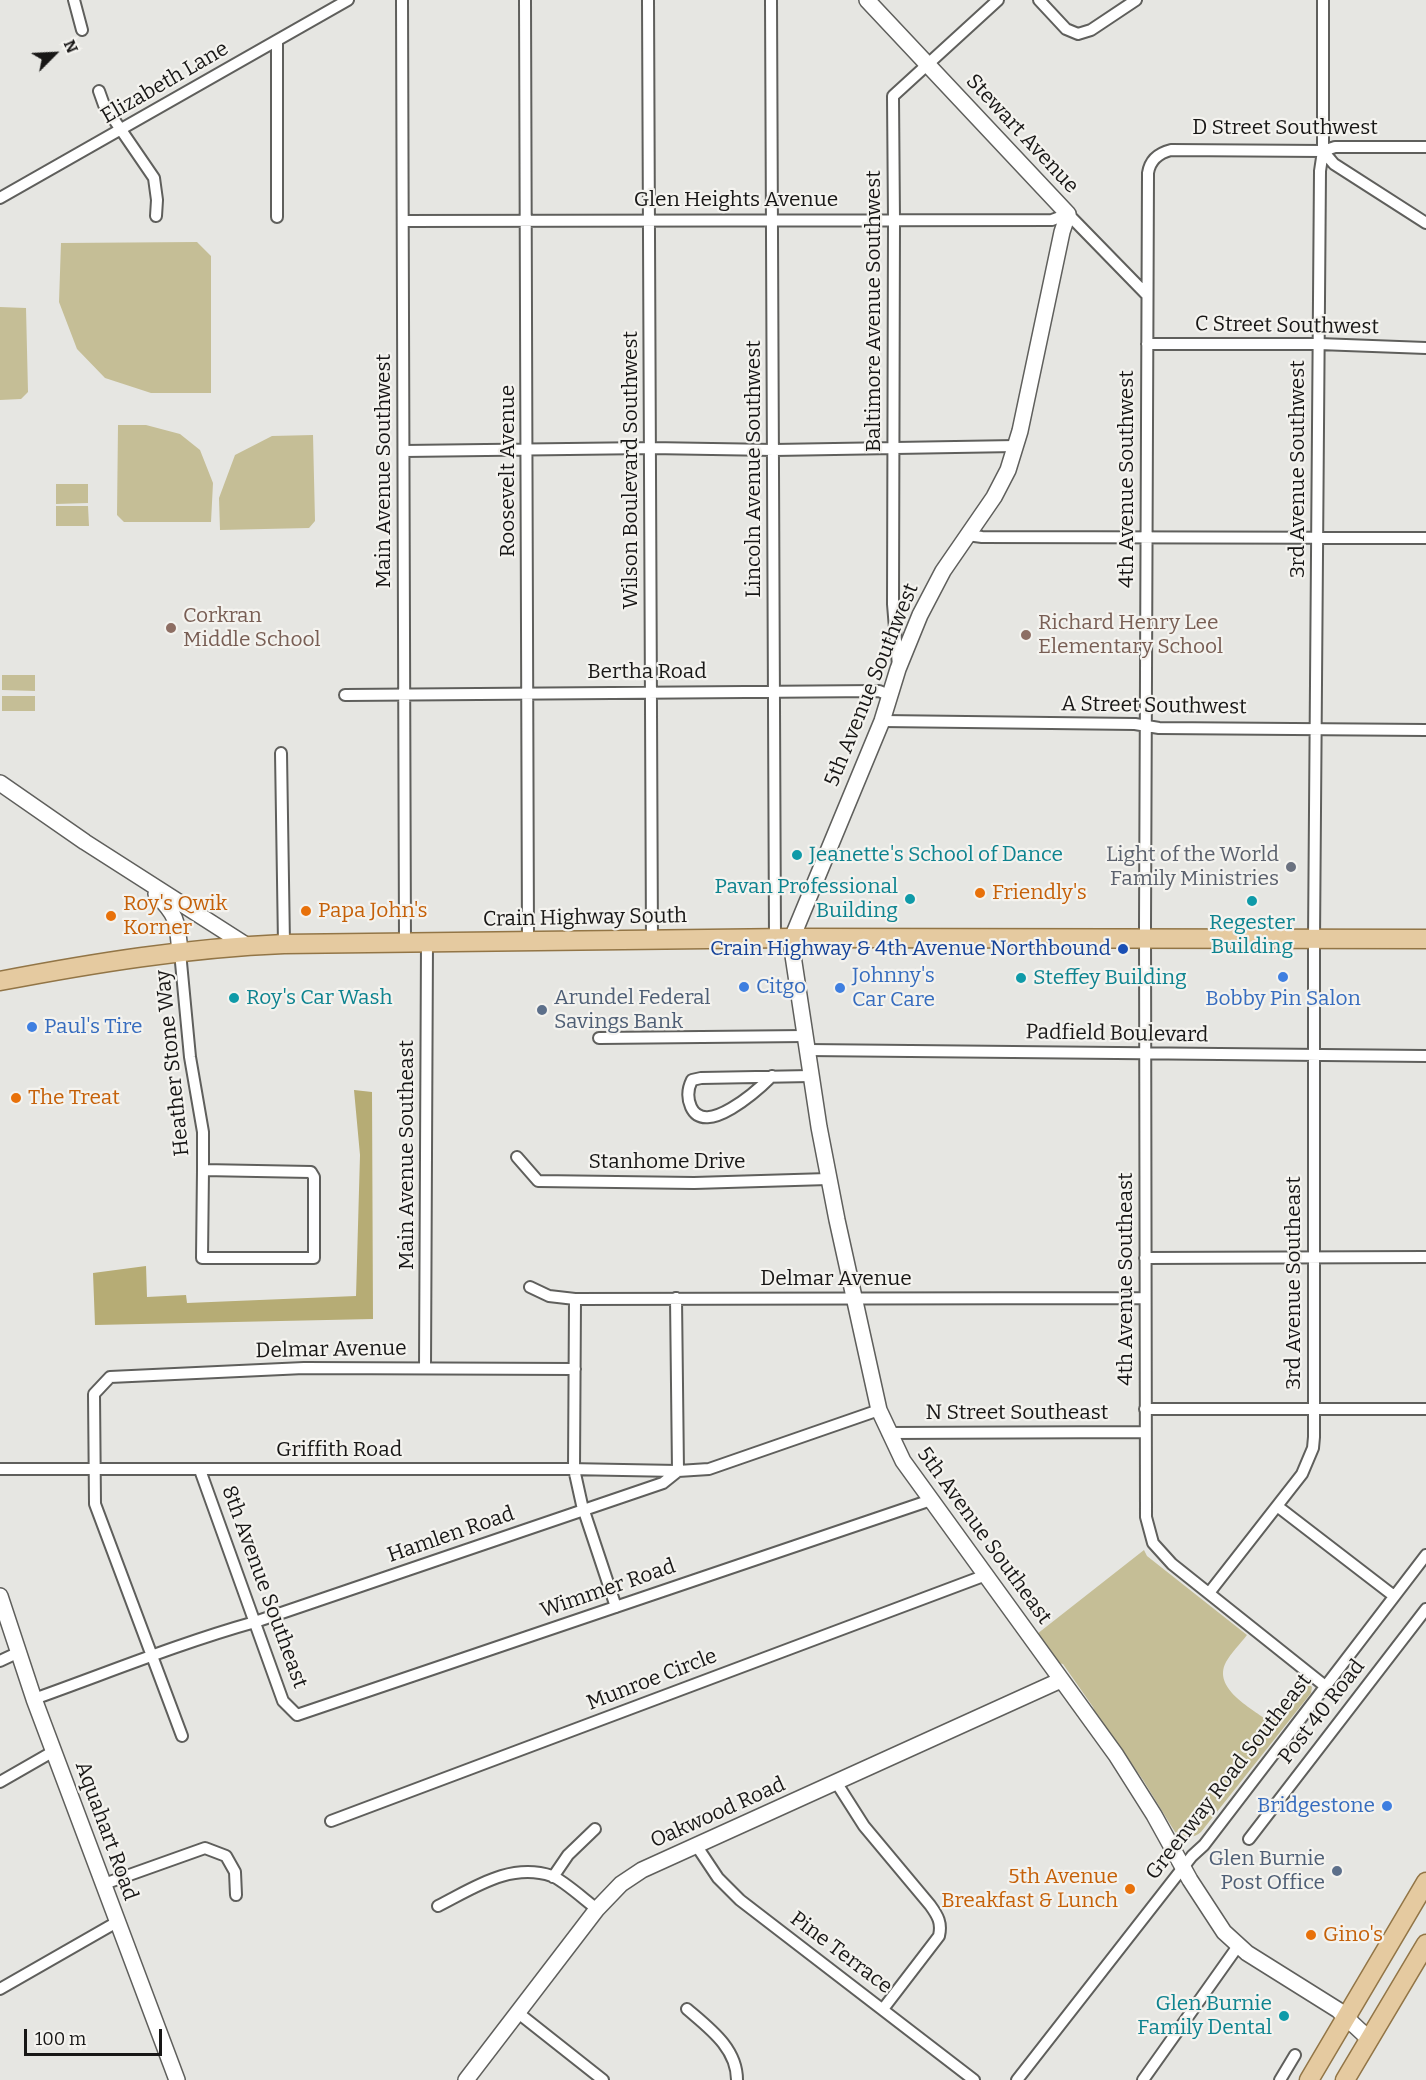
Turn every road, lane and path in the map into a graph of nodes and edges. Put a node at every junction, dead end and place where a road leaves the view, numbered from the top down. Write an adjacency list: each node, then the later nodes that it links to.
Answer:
1 (74, 0): 12 (street)
2 (348, 0): 13 (street, Elizabeth Lane)
3 (402, 0): 27 (street, Main Avenue Southwest)
4 (525, 0): 28 (street, Roosevelt Avenue)
5 (648, 0): 24 (street, Wilson Boulevard Southwest)
6 (771, 0): 25 (street, Lincoln Avenue Southwest)
7 (867, 0): 14 (street, Stewart Avenue)
8 (998, 0): 14 (street, Baltimore Avenue Southwest)
9 (1039, 0): 10 (street)
10 (1136, 0)
11 (1323, 0): 18 (street, 3rd Avenue Southwest)
12 (82, 30)
13 (277, 41): 16 (street, Elizabeth Lane); 23 (street)
14 (927, 64): 21 (street, Stewart Avenue); 26 (street, Baltimore Avenue Southwest)
15 (99, 91): 16 (street)
16 (122, 130): 20 (street, Elizabeth Lane); 22 (street)
17 (1426, 147): 18 (street, D Street Southwest)
18 (1323, 151): 19 (street, D Street Southwest); 29 (street); 32 (street, 3rd Avenue Southwest)
19 (1150, 165): 30 (street, 4th Avenue Southwest)
20 (0, 198)
21 (1068, 214): 26 (street, Glen Heights Avenue); 30 (street, Stewart Avenue); 34 (street, 5th Avenue Southwest)
22 (156, 216)
23 (277, 218)
24 (650, 220): 25 (street, Glen Heights Avenue); 28 (street, Glen Heights Avenue); 36 (street, Wilson Boulevard Southwest)
25 (772, 220): 26 (street, Glen Heights Avenue); 37 (street, Lincoln Avenue Southwest)
26 (894, 220): 35 (street, Baltimore Avenue Southwest)
27 (403, 221): 28 (street, Glen Heights Avenue); 38 (street, Main Avenue Southwest)
28 (524, 222): 39 (street, Roosevelt Avenue)
29 (1426, 223)
30 (1147, 295): 31 (street, 4th Avenue Southwest)
31 (1147, 344): 32 (street, C Street Southwest); 41 (street, 4th Avenue Southwest)
32 (1319, 344): 33 (street, C Street Southwest); 42 (street, 3rd Avenue Southwest)
33 (1426, 348)
34 (1016, 446): 35 (street); 40 (street, 5th Avenue Southwest)
35 (894, 447): 37 (street); 44 (street, Baltimore Avenue Southwest)
36 (650, 448): 37 (street); 39 (street); 46 (street, Wilson Boulevard Southwest)
37 (774, 450): 45 (street, Lincoln Avenue Southwest)
38 (404, 451): 39 (street); 47 (street, Main Avenue Southwest)
39 (527, 451): 48 (street, Roosevelt Avenue)
40 (967, 535): 41 (street); 44 (street, 5th Avenue Southwest)
41 (1146, 538): 42 (street); 52 (street, 4th Avenue Southwest)
42 (1317, 538): 43 (street); 53 (street, 3rd Avenue Southwest)
43 (1426, 538)
44 (898, 669): 50 (street, 5th Avenue Southwest)
45 (774, 691): 46 (street, Bertha Road); 50 (street, Bertha Road); 58 (street, Lincoln Avenue Southwest)
46 (651, 692): 48 (street, Bertha Road); 62 (street, Wilson Boulevard Southwest)
47 (404, 693): 48 (street, Bertha Road); 49 (street, Bertha Road); 65 (street, Main Avenue Southwest)
48 (528, 693): 63 (street, Roosevelt Avenue)
49 (345, 694)
50 (890, 695): 51 (street, 5th Avenue Southwest)
51 (882, 721): 52 (street, A Street Southwest); 58 (street, 5th Avenue Southwest)
52 (1146, 725): 53 (street, A Street Southwest); 59 (street, 4th Avenue Southwest)
53 (1316, 729): 54 (street, A Street Southwest); 60 (street, 3rd Avenue Southwest)
54 (1426, 730)
55 (281, 753): 66 (street)
56 (0, 783): 57 (street)
57 (139, 877): 67 (street); 68 (street)
58 (784, 938): 59 (main road, Crain Highway South); 62 (main road, Crain Highway South); 71 (street, 5th Avenue Southeast)
59 (1145, 938): 60 (main road, Crain Highway South); 72 (street, 4th Avenue Southeast)
60 (1314, 939): 61 (main road, Crain Highway South); 73 (street, 3rd Avenue Southeast)
61 (1426, 939)
62 (652, 940): 63 (main road, Crain Highway South)
63 (528, 941): 64 (main road, Crain Highway South)
64 (428, 942): 65 (main road, Crain Highway South); 88 (street, Main Avenue Southeast)
65 (405, 943): 66 (main road, Crain Highway South)
66 (284, 944): 67 (main road, Crain Highway South)
67 (246, 945): 68 (main road, Crain Highway South)
68 (180, 952): 69 (main road, Crain Highway South); 78 (street, Heather Stone Way)
69 (0, 981)
70 (599, 1038): 71 (street, Padfield Boulevard)
71 (806, 1043): 72 (street, Padfield Boulevard); 76 (street, 5th Avenue Southeast)
72 (1145, 1054): 73 (street, Padfield Boulevard); 82 (street, 4th Avenue Southeast)
73 (1314, 1056): 74 (street, Padfield Boulevard); 80 (street, 3rd Avenue Southeast)
74 (1426, 1056)
75 (772, 1076): 75 (street); 76 (street)
76 (811, 1076): 79 (street, 5th Avenue Southeast)
77 (517, 1157): 79 (street, Stanhome Drive)
78 (203, 1170): 78 (street, Heather Stone Way)
79 (828, 1179): 85 (street, 5th Avenue Southeast)
80 (1314, 1257): 81 (street); 82 (street); 91 (street, 3rd Avenue Southeast)
81 (1426, 1257)
82 (1145, 1258): 86 (street, 4th Avenue Southeast)
83 (530, 1287): 87 (street, Delmar Avenue)
84 (676, 1298): 85 (street, Delmar Avenue); 87 (street, Delmar Avenue); 100 (street)
85 (855, 1298): 86 (street, Delmar Avenue); 93 (street, 5th Avenue Southeast)
86 (1145, 1298): 90 (street, 4th Avenue Southeast)
87 (574, 1299): 89 (street)
88 (425, 1368): 89 (street, Delmar Avenue); 98 (street, Delmar Avenue)
89 (575, 1369): 97 (street)
90 (1145, 1409): 91 (street); 94 (street, 4th Avenue Southeast)
91 (1314, 1409): 92 (street); 102 (street, 3rd Avenue Southeast)
92 (1426, 1409)
93 (879, 1410): 95 (street, 5th Avenue Southeast); 100 (street, Hamlen Road)
94 (1145, 1432): 95 (street, N Street Southeast); 106 (street, 4th Avenue Southeast)
95 (888, 1433): 101 (street, 5th Avenue Southeast)
96 (0, 1469): 98 (street, Griffith Road)
97 (574, 1469): 99 (street, Griffith Road); 100 (street, Griffith Road); 103 (street)
98 (94, 1470): 99 (street, Griffith Road); 113 (street)
99 (200, 1470): 111 (street, 8th Avenue Southeast)
100 (678, 1471): 103 (street, Hamlen Road)
101 (931, 1500): 105 (street, 5th Avenue Southeast); 109 (street, Wimmer Road)
102 (1277, 1506): 106 (street, 3rd Avenue Southeast); 108 (street)
103 (584, 1511): 109 (street); 111 (street, Hamlen Road)
104 (1426, 1555): 108 (street, Greenway Road Southeast)
105 (986, 1575): 115 (street, 5th Avenue Southeast); 123 (street, Munroe Circle)
106 (1209, 1593): 116 (street, 4th Avenue Southeast)
107 (0, 1596): 112 (street, Aquahart Road)
108 (1394, 1596): 116 (street, Greenway Road Southeast)
109 (616, 1607): 118 (street, Wimmer Road)
110 (1426, 1609): 125 (street, Post 40 Road)
111 (255, 1622): 113 (street, Hamlen Road); 118 (street, 8th Avenue Southeast)
112 (17, 1653): 114 (street); 117 (street, Aquahart Road)
113 (152, 1658): 117 (street, Hamlen Road); 119 (street)
114 (0, 1661)
115 (1061, 1680): 122 (street, Oakwood Road); 127 (street, 5th Avenue Southeast)
116 (1324, 1686): 127 (street, Greenway Road Southeast)
117 (34, 1699): 120 (street, Aquahart Road)
118 (297, 1715)
119 (182, 1736)
120 (54, 1751): 121 (street); 130 (street, Aquahart Road)
121 (0, 1782)
122 (836, 1782): 126 (street, Oakwood Road); 139 (street)
123 (331, 1821)
124 (595, 1829): 128 (street)
125 (1249, 1839)
126 (696, 1845): 133 (street, Oakwood Road); 139 (street, Pine Terrace)
127 (1183, 1868): 135 (street, 5th Avenue Southeast); 149 (street, Greenway Road Southeast)
128 (553, 1877): 132 (street); 133 (street)
129 (1426, 1882): 141 (main road)
130 (104, 1884): 131 (street); 134 (street, Aquahart Road)
131 (236, 1895)
132 (438, 1906)
133 (597, 1909): 140 (street, Oakwood Road)
134 (117, 1922): 137 (street); 144 (street, Aquahart Road)
135 (1238, 1946): 141 (street, 5th Avenue Southeast); 150 (street)
136 (1424, 1952): 142 (main road)
137 (0, 1989)
138 (687, 2009): 147 (street)
139 (883, 2009): 148 (street, Pine Terrace)
140 (517, 2012): 145 (street, Oakwood Road); 146 (street)
141 (1346, 2018): 142 (street, 5th Avenue Southeast); 152 (main road)
142 (1369, 2039): 153 (main road)
143 (1295, 2055): 151 (street)
144 (177, 2080)
145 (466, 2080)
146 (603, 2080)
147 (737, 2080)
148 (974, 2080)
149 (1017, 2080)
150 (1143, 2080)
151 (1280, 2080)
152 (1309, 2080)
153 (1345, 2080)

